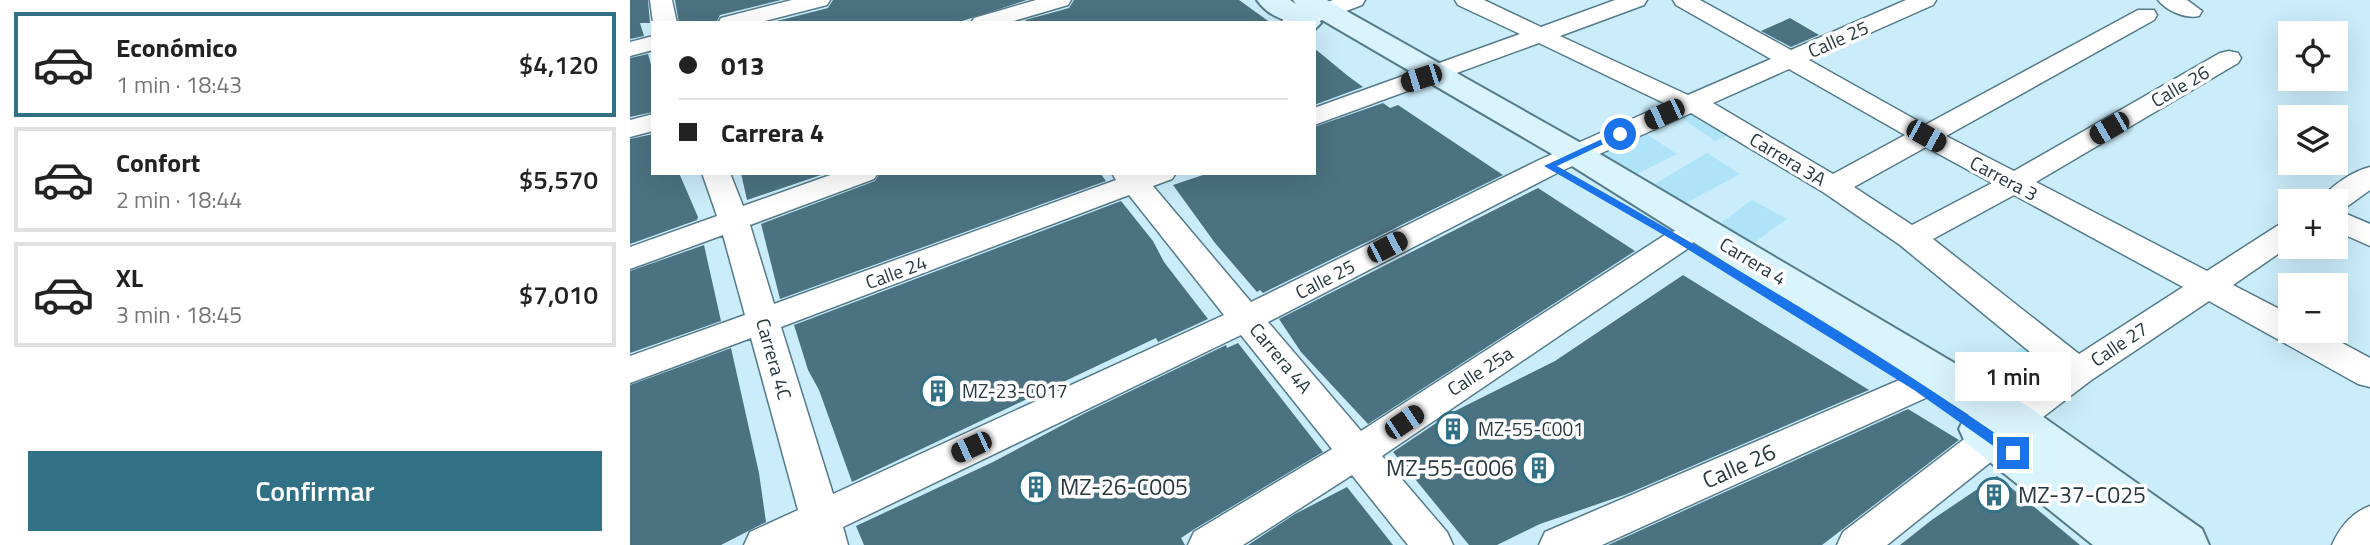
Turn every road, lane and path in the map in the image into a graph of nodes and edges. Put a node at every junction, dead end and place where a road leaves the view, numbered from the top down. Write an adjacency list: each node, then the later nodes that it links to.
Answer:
1 (661, 0): 14 (street)
2 (819, 0): 15 (street)
3 (1060, 0): 13 (street)
4 (1271, 0): 11 (main road, Carrera 4)
5 (1466, 0): 16 (street, Carrera 3A)
6 (1636, 0): 16 (street)
7 (1684, 0): 20 (street, Carrera 3)
8 (1926, 0): 20 (street, Calle 25)
9 (2169, 0): 10 (street)
10 (2191, 11)
11 (1315, 15): 21 (main road, Carrera 4)
12 (2146, 15): 26 (street)
13 (995, 16)
14 (665, 21)
15 (737, 21)
16 (1545, 36): 21 (street); 22 (street, Carrera 3A)
17 (651, 44): 18 (street)
18 (630, 49)
19 (2228, 58): 32 (street, Calle 26)
20 (1790, 61): 22 (street, Calle 25); 26 (street, Carrera 3)
21 (1421, 78): 23 (street); 27 (main road, Carrera 4)
22 (1686, 104): 27 (street, Calle 25); 33 (street, Carrera 3A)
23 (1316, 116)
24 (651, 123): 25 (street)
25 (630, 130)
26 (1926, 136): 32 (street, Carrera 3); 33 (street)
27 (1563, 160): 40 (main road, Carrera 4); 43 (street, Calle 25); 51 (main road, Carrera 4)
28 (717, 175): 35 (street, Carrera 4C)
29 (859, 175): 35 (street)
30 (2370, 176): 34 (street)
31 (1141, 177): 43 (street, Carrera 4A); 44 (street, Calle 24)
32 (2014, 183): 38 (street, Calle 26); 42 (street, Carrera 3)
33 (1833, 186): 38 (street, Carrera 3A)
34 (2348, 192)
35 (734, 221): 41 (street); 44 (street, Carrera 4C)
36 (2348, 225): 37 (street)
37 (2370, 236)
38 (1911, 238): 48 (street, Carrera 3A)
39 (2278, 238): 42 (street, Calle 27)
40 (1679, 240): 50 (main road, Carrera 4); 52 (street, Calle 25a)
41 (630, 258)
42 (2207, 284): 45 (street, Carrera 3); 48 (street, Calle 27)
43 (1247, 317): 52 (street, Carrera 4A); 54 (street, Calle 25)
44 (763, 321): 47 (street, Calle 24); 54 (street, Carrera 4C)
45 (2278, 323)
46 (2314, 343): 49 (street, Carrera 3)
47 (630, 370)
48 (2078, 372): 51 (street, Calle 27)
49 (2370, 374)
50 (1918, 386): 51 (main road, Carrera 4); 58 (street, Calle 26)
51 (2003, 429): 59 (street, Calle 27); 60 (main road, Carrera 4); 61 (main road, Carrera 4)
52 (1358, 452): 56 (street, Calle 25a); 57 (street, Carrera 4A)
53 (2370, 524): 62 (street)
54 (824, 532): 55 (street, Calle 25)
55 (764, 545)
56 (1208, 545)
57 (1433, 545)
58 (1559, 545)
59 (1857, 545)
60 (2130, 545)
61 (2184, 545)
62 (2352, 545)

